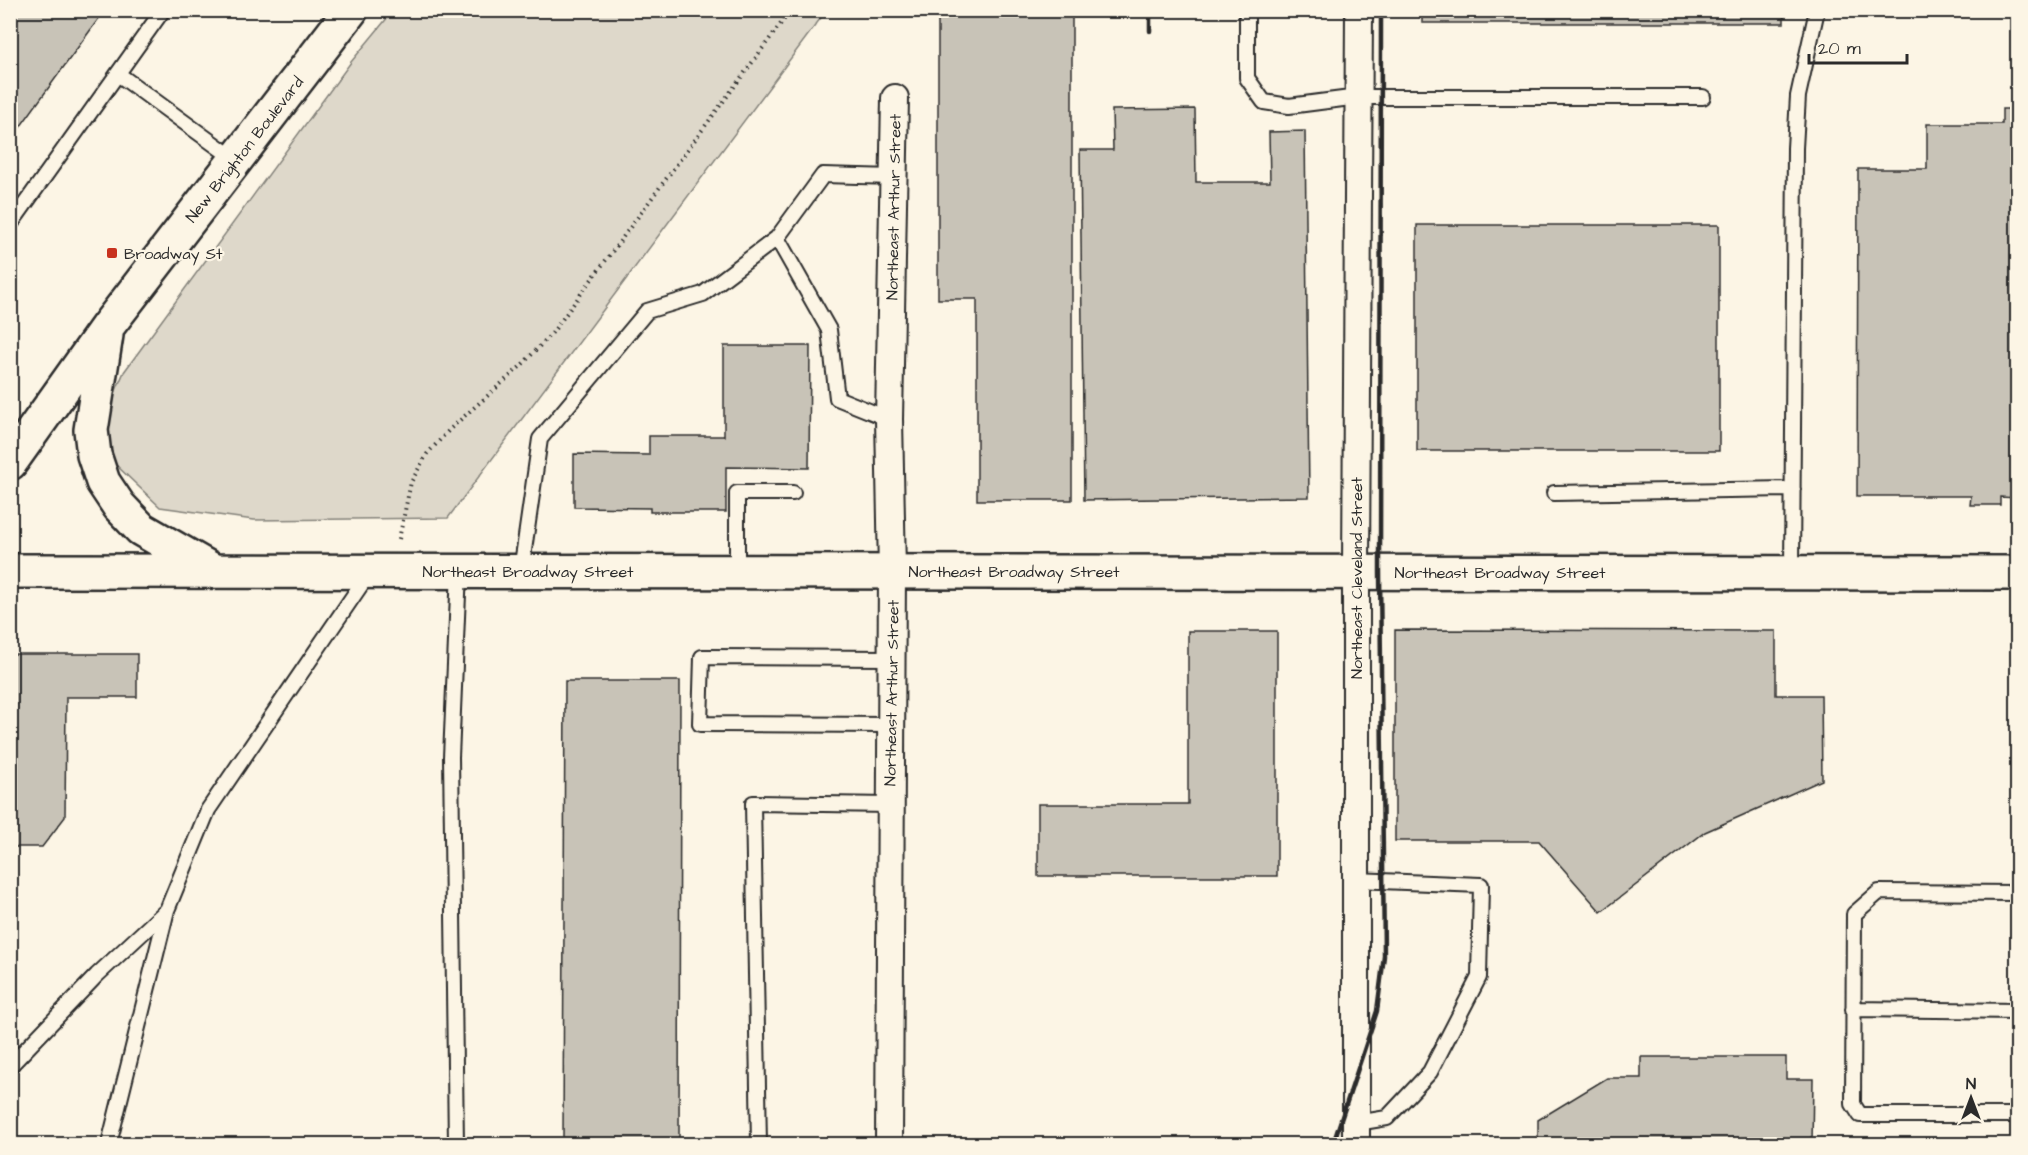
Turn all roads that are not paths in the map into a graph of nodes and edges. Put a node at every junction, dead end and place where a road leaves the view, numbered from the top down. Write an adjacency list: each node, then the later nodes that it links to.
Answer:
1 (163, 10): 6 (lane)
2 (351, 10): 10 (main road, New Brighton Boulevard)
3 (1247, 10): 7 (lane)
4 (1359, 10): 7 (street, Northeast Cleveland Street)
5 (1817, 10): 17 (lane)
6 (118, 74): 10 (lane); 12 (lane)
7 (1358, 97): 8 (lane); 27 (street, Northeast Cleveland Street)
8 (1703, 97)
9 (895, 98): 11 (street, Northeast Arthur Street)
10 (237, 160): 14 (main road, New Brighton Boulevard)
11 (894, 177): 13 (lane); 15 (street, Northeast Arthur Street)
12 (10, 225)
13 (777, 238): 15 (lane); 24 (lane)
14 (107, 327): 16 (main road, New Brighton Boulevard); 21 (main road)
15 (889, 419): 26 (street, Northeast Arthur Street)
16 (10, 463)
17 (1792, 489): 19 (lane); 28 (lane)
18 (793, 493): 25 (lane)
19 (1554, 493)
20 (10, 571): 21 (main road, Northeast Broadway Street)
21 (214, 571): 22 (main road, Northeast Broadway Street)
22 (370, 571): 23 (main road, Northeast Broadway Street); 35 (lane)
23 (459, 571): 24 (main road, Northeast Broadway Street); 42 (lane)
24 (522, 571): 25 (main road, Northeast Broadway Street)
25 (737, 571): 26 (main road, Northeast Broadway Street)
26 (892, 571): 27 (main road, Northeast Broadway Street); 30 (street, Northeast Arthur Street)
27 (1356, 572): 28 (main road, Northeast Broadway Street); 33 (street, Northeast Cleveland Street)
28 (1792, 572): 29 (main road, Northeast Broadway Street)
29 (2018, 573)
30 (891, 658): 31 (street, Northeast Arthur Street); 31 (lane)
31 (891, 725): 32 (street, Northeast Arthur Street)
32 (890, 805): 43 (lane); 44 (street, Northeast Arthur Street)
33 (1355, 880): 40 (street, Northeast Cleveland Street); 40 (lane)
34 (2018, 894): 36 (lane)
35 (167, 910): 38 (lane); 41 (lane)
36 (1853, 1009): 37 (lane); 39 (lane)
37 (2018, 1011)
38 (10, 1066)
39 (2018, 1115)
40 (1357, 1134)
41 (109, 1144)
42 (456, 1144)
43 (759, 1144)
44 (889, 1144)

